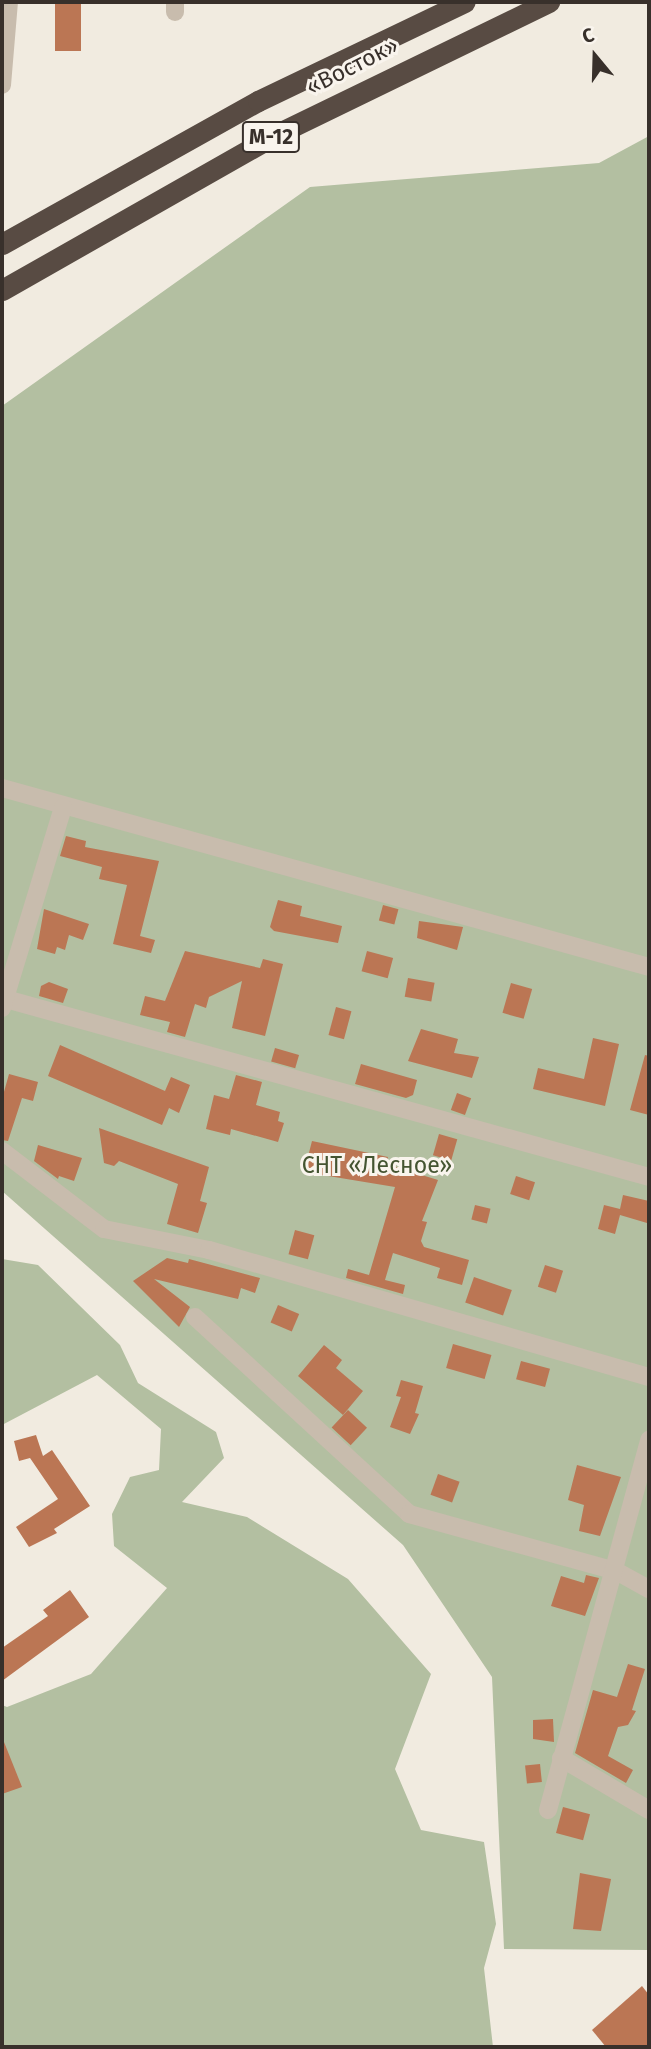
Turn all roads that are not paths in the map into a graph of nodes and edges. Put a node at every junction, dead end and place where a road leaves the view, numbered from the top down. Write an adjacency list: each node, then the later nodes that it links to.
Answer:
1 (9, 2): 4 (street)
2 (465, 2): 5 (highway, «Восток» / М-12)
3 (549, 2): 6 (highway, «Восток» / М-12)
4 (2, 85)
5 (2, 244)
6 (2, 290)
7 (2, 788): 8 (street)
8 (63, 807): 9 (street); 10 (street)
9 (649, 967)
10 (3, 1002): 12 (street)
11 (2, 1151): 14 (street)
12 (649, 1177)
13 (195, 1317): 16 (street)
14 (649, 1377)
15 (649, 1440): 16 (street)
16 (616, 1571): 17 (street); 18 (street)
17 (649, 1589)
18 (561, 1758): 19 (street); 20 (street)
19 (548, 1810)
20 (649, 1811)

